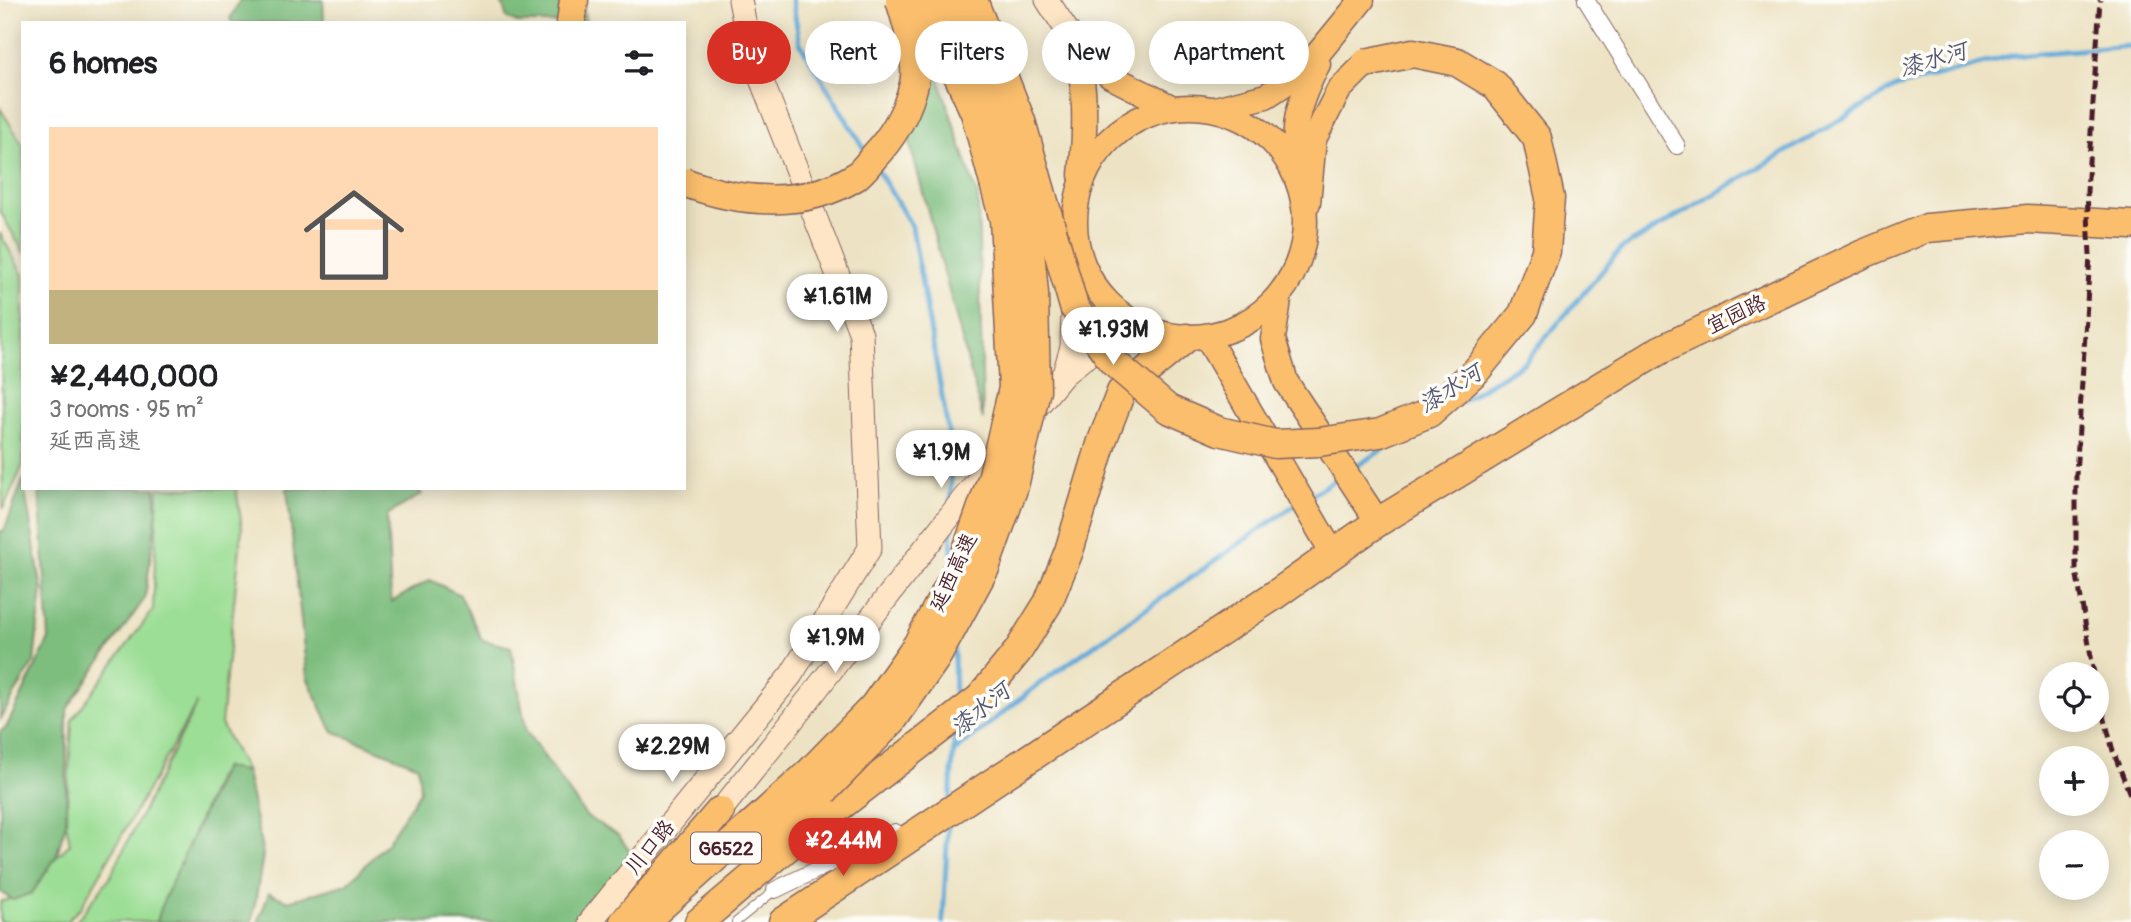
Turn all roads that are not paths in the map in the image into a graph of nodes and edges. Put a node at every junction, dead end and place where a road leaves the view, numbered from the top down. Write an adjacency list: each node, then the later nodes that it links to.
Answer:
1 (574, 0): 10 (highway)
2 (740, 0): 33 (main road)
3 (900, 0): 19 (highway, bridge)
4 (924, 0): 34 (highway, 延西高速 / G6522, bridge)
5 (950, 0): 34 (highway, 延西高速 / G6522, bridge)
6 (973, 0): 13 (highway, bridge)
7 (1047, 0): 11 (main road)
8 (1362, 0): 12 (main road)
9 (1586, 0): 18 (street)
10 (571, 21)
11 (1061, 21)
12 (1332, 38): 17 (main road); 21 (main road)
13 (1366, 63): 24 (main road)
14 (1084, 84): 20 (main road)
15 (1126, 84): 16 (main road)
16 (1173, 108): 17 (main road); 20 (main road)
17 (1215, 110): 21 (main road)
18 (1677, 146)
19 (686, 183)
20 (1079, 188): 23 (main road)
21 (1300, 188): 24 (main road)
22 (2131, 225): 29 (highway, 宜园路)
23 (1075, 236): 26 (main road); 28 (main road)
24 (1304, 239): 25 (main road)
25 (1280, 294): 27 (main road); 29 (main road)
26 (1141, 327): 27 (main road); 28 (main road)
27 (1196, 337): 30 (main road); 42 (highway)
28 (1064, 374): 32 (main road)
29 (1378, 522): 30 (highway, 宜园路)
30 (1332, 552): 31 (highway, 宜园路)
31 (1268, 591): 36 (highway); 45 (highway)
32 (858, 637): 33 (main road); 35 (main road)
33 (791, 675): 38 (main road, 川口路)
34 (816, 783): 40 (highway, 延西高速 / G6522); 41 (highway, 延西高速 / G6522)
35 (720, 811): 39 (highway)
36 (895, 832): 37 (street); 44 (highway)
37 (775, 890): 43 (lane)
38 (590, 922)
39 (624, 922)
40 (644, 922)
41 (679, 922)
42 (699, 922)
43 (736, 922)
44 (762, 922)
45 (783, 922)

